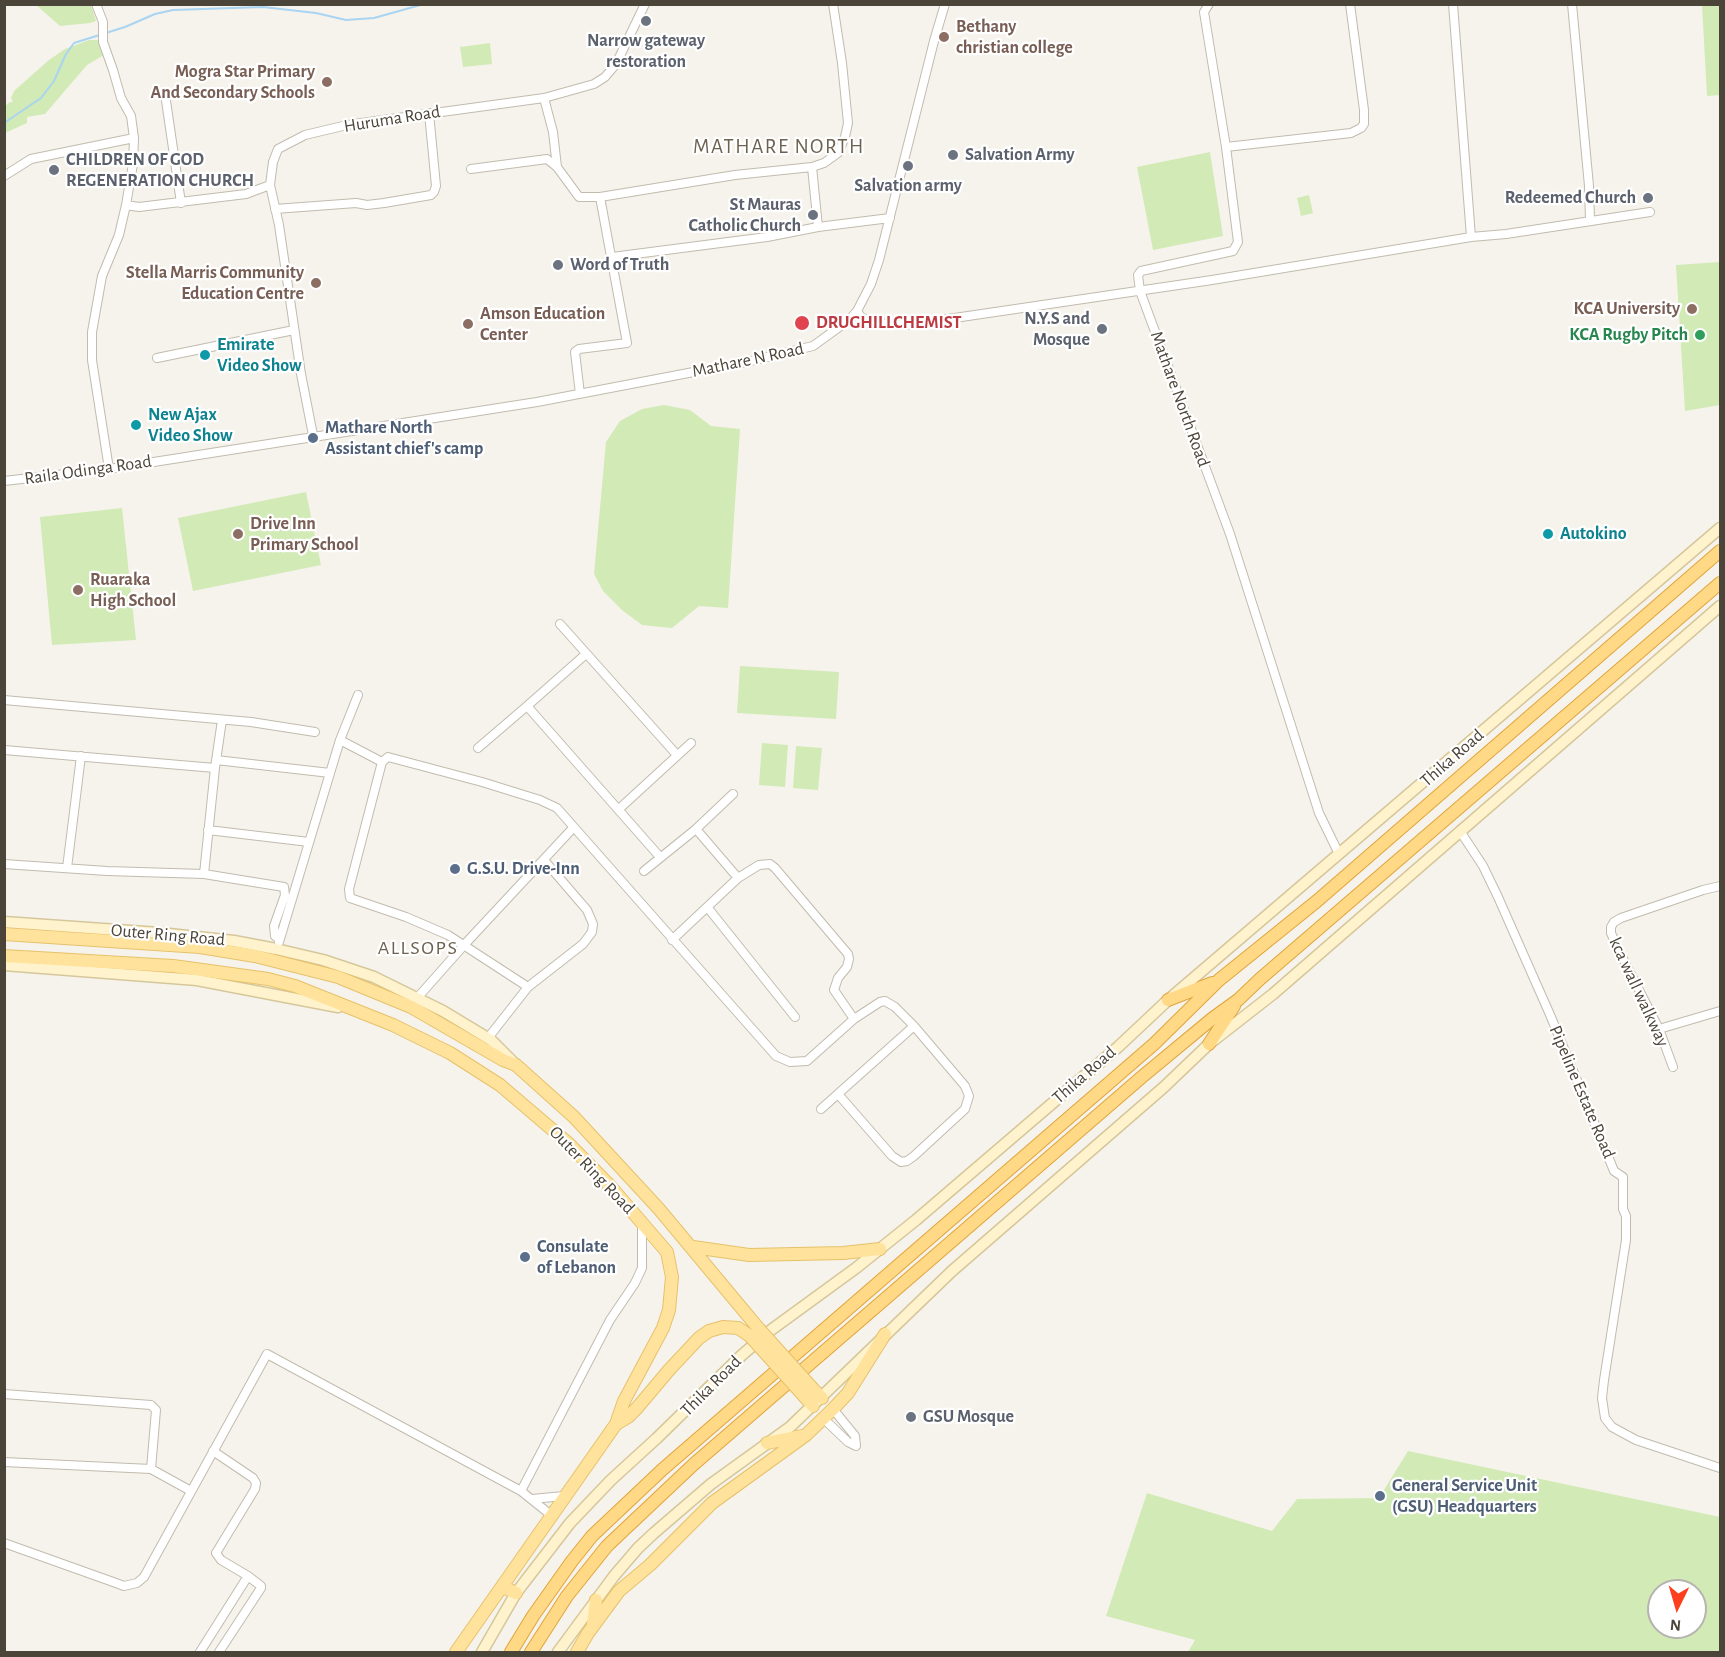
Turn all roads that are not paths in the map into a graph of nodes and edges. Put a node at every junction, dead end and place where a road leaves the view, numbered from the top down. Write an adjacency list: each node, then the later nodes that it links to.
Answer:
1 (96, 4): 12 (street)
2 (645, 4): 10 (street, Huruma Road)
3 (833, 4): 14 (street)
4 (945, 4): 24 (street, Mathare N Road)
5 (1209, 4): 13 (street)
6 (1350, 4): 13 (street)
7 (1453, 4): 27 (street)
8 (1572, 4): 25 (street)
9 (165, 94): 20 (street)
10 (544, 98): 11 (street, Huruma Road); 15 (street)
11 (429, 113): 18 (street, Huruma Road); 22 (street)
12 (134, 138): 17 (street); 21 (street)
13 (1226, 147): 29 (street)
14 (812, 166): 19 (street); 26 (street)
15 (557, 167): 16 (street); 19 (street)
16 (471, 168)
17 (4, 176)
18 (270, 185): 20 (street); 22 (street)
19 (600, 197): 28 (street)
20 (181, 203): 21 (street)
21 (126, 206): 35 (street)
22 (275, 209): 31 (street)
23 (1650, 212): 25 (street)
24 (890, 218): 26 (street); 30 (street, Mathare N Road)
25 (1590, 221): 27 (street)
26 (818, 227): 28 (street)
27 (1471, 237): 29 (street)
28 (612, 257): 33 (street)
29 (1140, 291): 30 (street); 64 (street, Mathare North Road)
30 (857, 311): 33 (street, Mathare N Road)
31 (294, 330): 32 (street); 34 (street)
32 (157, 358)
33 (580, 394): 34 (street, Mathare N Road)
34 (313, 435): 35 (street, Raila Odinga Road)
35 (109, 469): 36 (street, Raila Odinga Road)
36 (4, 481)
37 (1720, 528): 64 (main road, Thika Road)
38 (1720, 551): 81 (highway, Thika Road)
39 (1720, 584): 85 (highway)
40 (1720, 606): 62 (main road)
41 (560, 624): 42 (street)
42 (586, 654): 45 (street); 52 (street)
43 (358, 695): 48 (street)
44 (4, 700): 46 (street)
45 (527, 706): 50 (street); 58 (street)
46 (222, 720): 47 (street); 55 (street)
47 (315, 732)
48 (340, 741): 54 (street); 56 (street)
49 (691, 743): 52 (street)
50 (478, 748)
51 (4, 750): 53 (street)
52 (677, 755): 58 (street)
53 (81, 756): 55 (street); 68 (street)
54 (382, 762): 59 (street); 78 (street)
55 (216, 764): 56 (street); 61 (street)
56 (330, 773): 63 (street)
57 (733, 794): 60 (street)
58 (619, 809): 65 (street)
59 (573, 828): 66 (street); 76 (street)
60 (696, 829): 65 (street); 71 (street)
61 (208, 830): 63 (street); 70 (street)
62 (1460, 831): 93 (main road); 112 (street, Pipeline Estate Road)
63 (309, 842): 77 (street)
64 (1339, 854): 84 (main road, Thika Road)
65 (660, 857): 69 (street)
66 (544, 860): 78 (street); 82 (street)
67 (4, 864): 68 (street)
68 (67, 868): 70 (street)
69 (644, 871)
70 (204, 874): 77 (street)
71 (738, 878): 73 (street); 89 (street)
72 (1720, 886): 91 (street, kca wall walkway)
73 (708, 908): 76 (street); 88 (street)
74 (4, 922): 77 (main road, Outer Ring Road)
75 (4, 934): 94 (main road, Outer Ring Road)
76 (672, 940): 89 (street)
77 (278, 944): 83 (main road, Outer Ring Road)
78 (465, 945): 82 (street); 83 (street)
79 (4, 956): 86 (main road, Outer Ring Road)
80 (4, 965): 86 (main road, Outer Ring Road)
81 (1219, 980): 84 (highway); 129 (highway, Thika Road)
82 (528, 987): 92 (street)
83 (418, 997): 92 (main road, Outer Ring Road)
84 (1168, 1000): 100 (main road, Thika Road)
85 (1238, 1000): 93 (highway); 130 (highway)
86 (350, 1009): 98 (main road, Outer Ring Road)
87 (1720, 1011): 91 (street)
88 (795, 1017)
89 (854, 1019): 90 (street)
90 (914, 1026): 96 (street); 96 (street)
91 (1659, 1029): 95 (street, kca wall walkway)
92 (488, 1038): 94 (main road, Outer Ring Road)
93 (1209, 1044): 102 (main road)
94 (516, 1065): 99 (main road, Outer Ring Road)
95 (1672, 1066)
96 (838, 1094): 97 (street)
97 (821, 1109)
98 (641, 1221): 107 (main road, Outer Ring Road); 115 (street)
99 (693, 1247): 100 (main road); 101 (main road, Outer Ring Road)
100 (880, 1249): 122 (main road, Thika Road)
101 (754, 1333): 104 (main road, Outer Ring Road, bridge); 107 (main road, Outer Ring Road)
102 (885, 1334): 104 (main road); 105 (main road)
103 (4, 1394): 113 (street)
104 (813, 1397): 109 (main road)
105 (834, 1409): 106 (main road); 106 (street)
106 (824, 1419): 108 (main road)
107 (616, 1424): 116 (main road)
108 (806, 1436): 109 (main road); 124 (main road)
109 (767, 1443): 123 (main road)
110 (213, 1451): 114 (street); 115 (street); 120 (street)
111 (4, 1462): 113 (street)
112 (1720, 1468)
113 (151, 1469): 114 (street)
114 (191, 1491): 119 (street)
115 (520, 1491): 117 (street)
116 (564, 1496): 117 (street); 118 (main road)
117 (532, 1499): 118 (street)
118 (551, 1515): 121 (main road)
119 (4, 1542)
120 (248, 1576): 125 (street); 126 (street)
121 (502, 1587): 122 (main road); 127 (main road)
122 (516, 1593): 128 (main road, Thika Road)
123 (596, 1600): 124 (main road); 131 (main road)
124 (593, 1625): 132 (main road)
125 (219, 1652)
126 (200, 1653)
127 (456, 1653)
128 (482, 1653)
129 (511, 1653)
130 (531, 1653)
131 (558, 1653)
132 (577, 1653)

